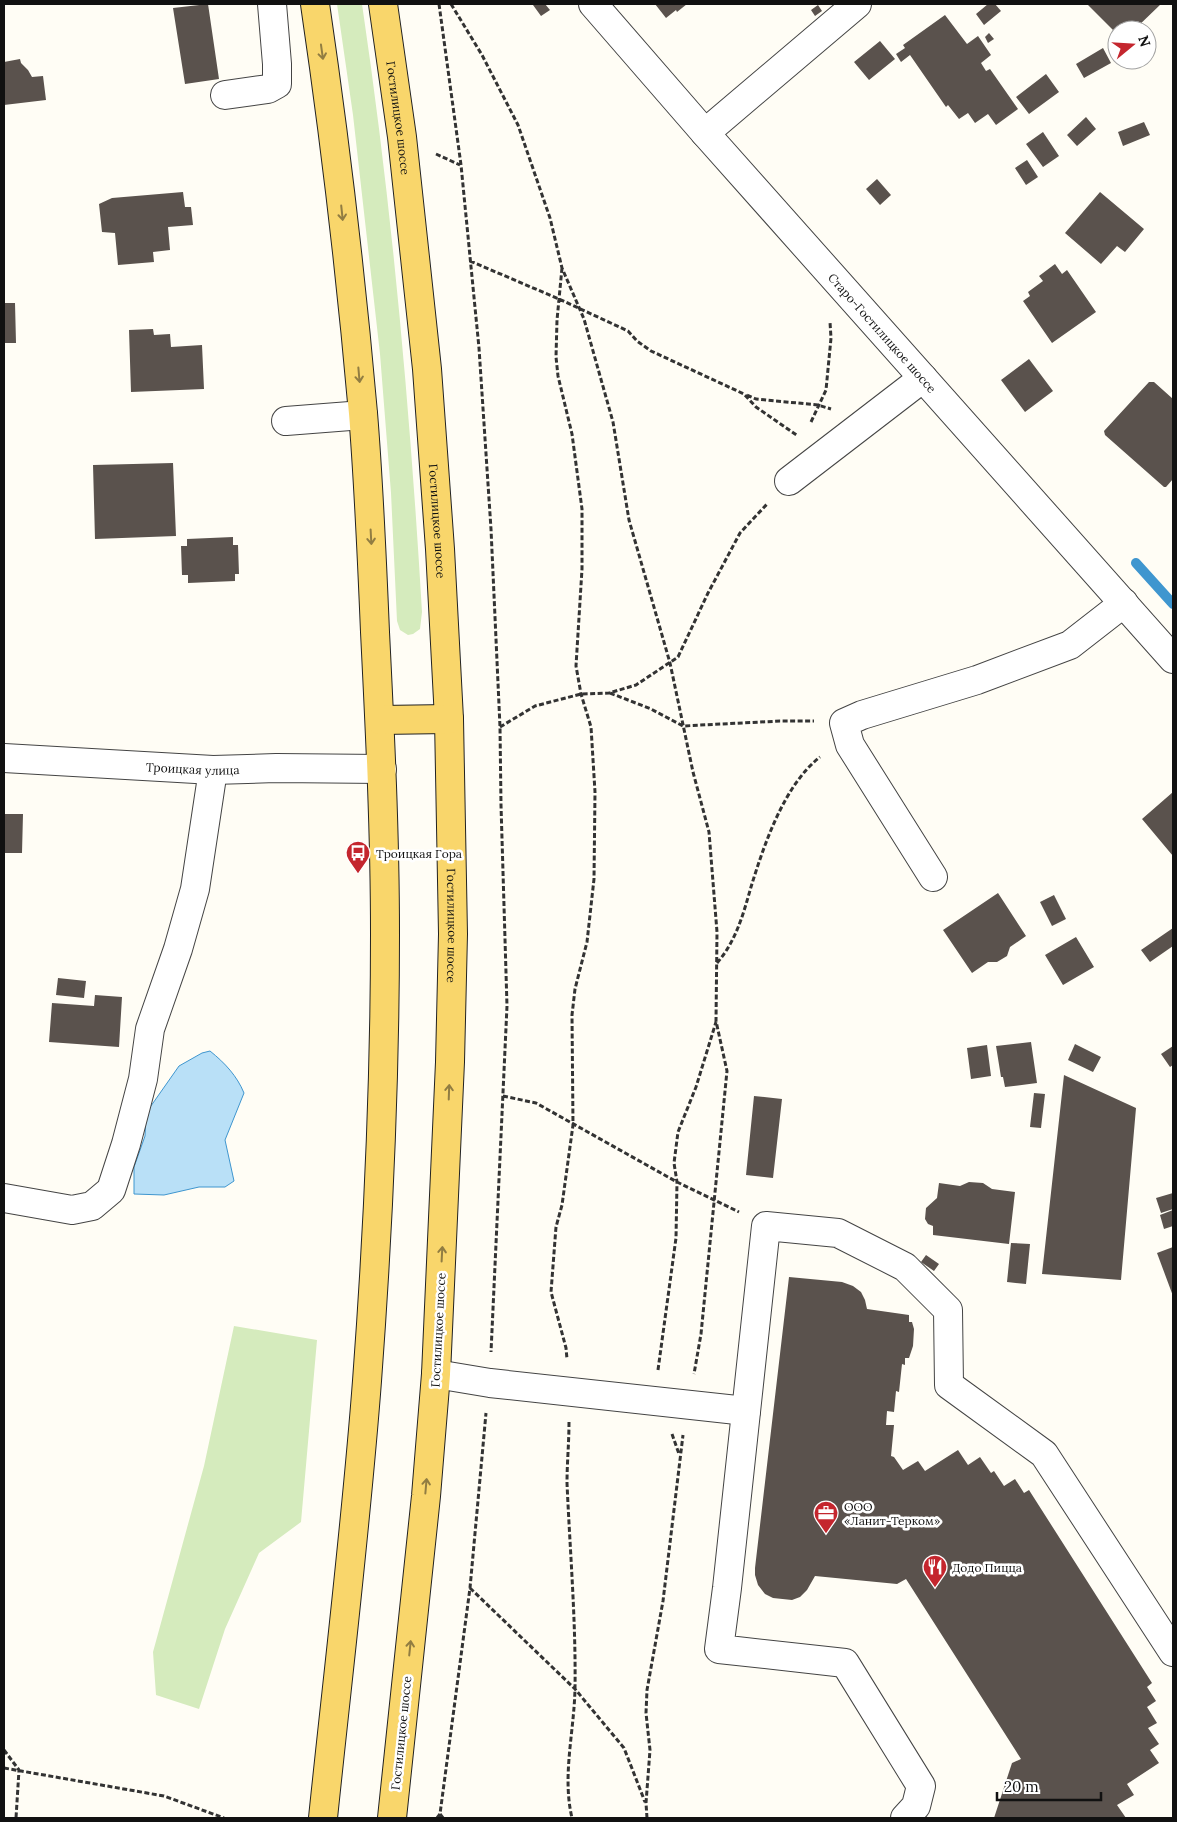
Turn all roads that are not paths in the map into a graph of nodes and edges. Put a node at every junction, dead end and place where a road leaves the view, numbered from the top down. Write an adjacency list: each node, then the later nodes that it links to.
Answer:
1 (272, 4): 6 (street)
2 (315, 4): 9 (main road, one-way to 9)
3 (383, 4): 14 (main road, Гостилицкое шоссе)
4 (593, 4): 7 (street, Старо-Гостилицкое шоссе)
5 (857, 4): 7 (street)
6 (226, 95)
7 (704, 133): 8 (street, Старо-Гостилицкое шоссе)
8 (923, 378): 11 (street); 12 (street, Старо-Гостилицкое шоссе)
9 (363, 415): 10 (street); 15 (main road, one-way to 15)
10 (286, 421)
11 (789, 481)
12 (1124, 604): 13 (street, Старо-Гостилицкое шоссе); 19 (street)
13 (1173, 659)
14 (449, 719): 15 (main road); 21 (main road, Гостилицкое шоссе, one-way to 14)
15 (380, 720): 17 (main road)
16 (4, 758): 18 (street, Троицкая улица)
17 (382, 769): 18 (street, Троицкая улица); 24 (main road)
18 (213, 770): 20 (street)
19 (933, 876)
20 (4, 1198)
21 (436, 1374): 22 (street); 25 (main road, Гостилицкое шоссе, one-way to 21)
22 (746, 1411): 23 (street); 26 (street)
23 (1173, 1652)
24 (323, 1818)
25 (392, 1818)
26 (905, 1818)

